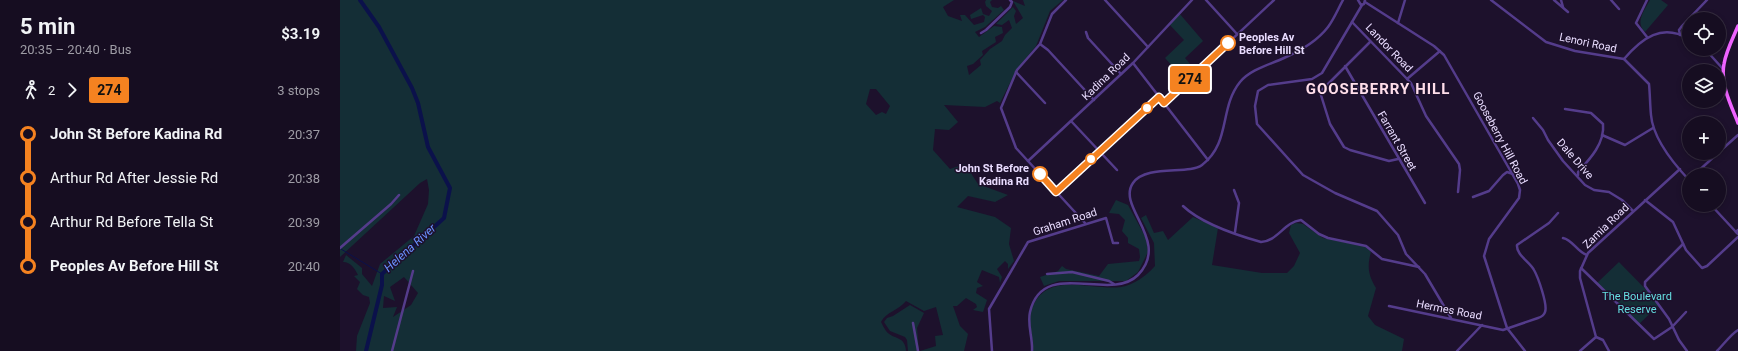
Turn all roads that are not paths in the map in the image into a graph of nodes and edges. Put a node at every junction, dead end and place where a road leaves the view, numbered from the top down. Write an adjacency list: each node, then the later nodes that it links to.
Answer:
1 (1010, 0): 25 (street)
2 (1066, 0): 30 (street)
3 (1105, 0): 31 (street)
4 (1192, 0): 31 (street, Kadina Road)
5 (1206, 0): 26 (street)
6 (1274, 0): 26 (street)
7 (1343, 0): 57 (street)
8 (1405, 0): 22 (street)
9 (1492, 0): 34 (street, Lenori Road)
10 (1554, 0): 18 (street)
11 (1561, 0): 18 (street)
12 (1611, 0): 19 (street)
13 (1647, 0): 28 (street)
14 (1707, 0): 27 (street)
15 (1365, 1): 16 (street); 17 (street, Gooseberry Hill Road)
16 (1359, 2): 17 (street, Gooseberry Hill Road); 21 (street)
17 (1369, 6): 22 (street, Gooseberry Hill Road)
18 (1563, 7): 20 (street)
19 (1619, 9)
20 (1568, 12)
21 (1352, 22): 29 (street, Landor Road); 85 (street)
22 (1398, 23): 32 (street, Gooseberry Hill Road)
23 (1738, 26): 37 (main road)
24 (1086, 32): 40 (street)
25 (981, 33)
26 (1237, 34): 46 (street)
27 (1680, 35): 28 (street)
28 (1647, 37): 34 (street)
29 (1370, 42): 38 (street); 41 (street, Landor Road)
30 (1040, 44): 39 (street); 44 (street)
31 (1148, 47): 35 (street, Kadina Road)
32 (1440, 51): 41 (street); 64 (street, Gooseberry Hill Road)
33 (1711, 56): 36 (street)
34 (1624, 59): 51 (street, Lenori Road)
35 (1133, 63): 40 (street, Kadina Road); 43 (street)
36 (1718, 64)
37 (1724, 64)
38 (1345, 66): 56 (street, Farrant Street); 56 (street)
39 (1016, 72): 45 (street); 59 (street)
40 (1121, 74): 44 (street, Kadina Road)
41 (1407, 79): 68 (street, Landor Road)
42 (1726, 88): 50 (main road)
43 (1159, 97): 46 (street); 55 (street)
44 (1094, 100): 49 (street, Kadina Road)
45 (1045, 103)
46 (1164, 103): 57 (street)
47 (1565, 109): 52 (street)
48 (1533, 118): 65 (street, Dale Drive)
49 (1071, 121): 55 (street); 59 (street, Kadina Road)
50 (1738, 124)
51 (1654, 128): 52 (street); 61 (street, Lenori Road)
52 (1602, 135): 65 (street)
53 (1738, 135): 54 (street)
54 (1726, 146)
55 (1100, 152): 62 (street); 67 (street)
56 (1398, 159): 72 (street, Farrant Street)
57 (1208, 160): 89 (street)
58 (1711, 160): 60 (street)
59 (1028, 161): 67 (street)
60 (1702, 168)
61 (1680, 169): 63 (street, Lenori Road); 71 (street, Zamia Road)
62 (1117, 170)
63 (1682, 171)
64 (1513, 174): 70 (street); 96 (street, Gooseberry Hill Road)
65 (1578, 176): 74 (street, Dale Drive)
66 (1234, 190): 78 (street)
67 (1056, 192): 77 (street)
68 (1458, 192)
69 (398, 195): 83 (street)
70 (1473, 197)
71 (1645, 200): 74 (street, Zamia Road); 82 (street)
72 (1425, 203)
73 (1183, 206): 78 (street)
74 (1633, 211): 84 (street, Zamia Road)
75 (1718, 212): 79 (street)
76 (1558, 213): 96 (street)
77 (1085, 224): 81 (street, Graham Road); 101 (street, Graham Road)
78 (1235, 233): 85 (street)
79 (1738, 233): 82 (street)
80 (1563, 238): 84 (street)
81 (1118, 243)
82 (1683, 244): 95 (street)
83 (340, 248)
84 (1587, 255): 86 (street, Zamia Road)
85 (1419, 267): 92 (street)
86 (1581, 268): 95 (street); 98 (street, Zamia Road)
87 (413, 271): 99 (street)
88 (1047, 274): 89 (street)
89 (1114, 285): 102 (street)
90 (1388, 306): 92 (street, Hermes Road)
91 (1686, 312): 95 (street)
92 (1451, 318): 94 (street, Hermes Road)
93 (914, 323): 100 (street)
94 (1482, 325): 96 (street, Hermes Road); 103 (street)
95 (1672, 327): 107 (street)
96 (1507, 328): 104 (street, Gooseberry Hill Road)
97 (1738, 330): 108 (street)
98 (1596, 336): 105 (street); 106 (street)
99 (392, 351)
100 (918, 351)
101 (992, 351)
102 (1032, 351)
103 (1457, 351)
104 (1525, 351)
105 (1580, 351)
106 (1609, 351)
107 (1687, 351)
108 (1717, 351)

